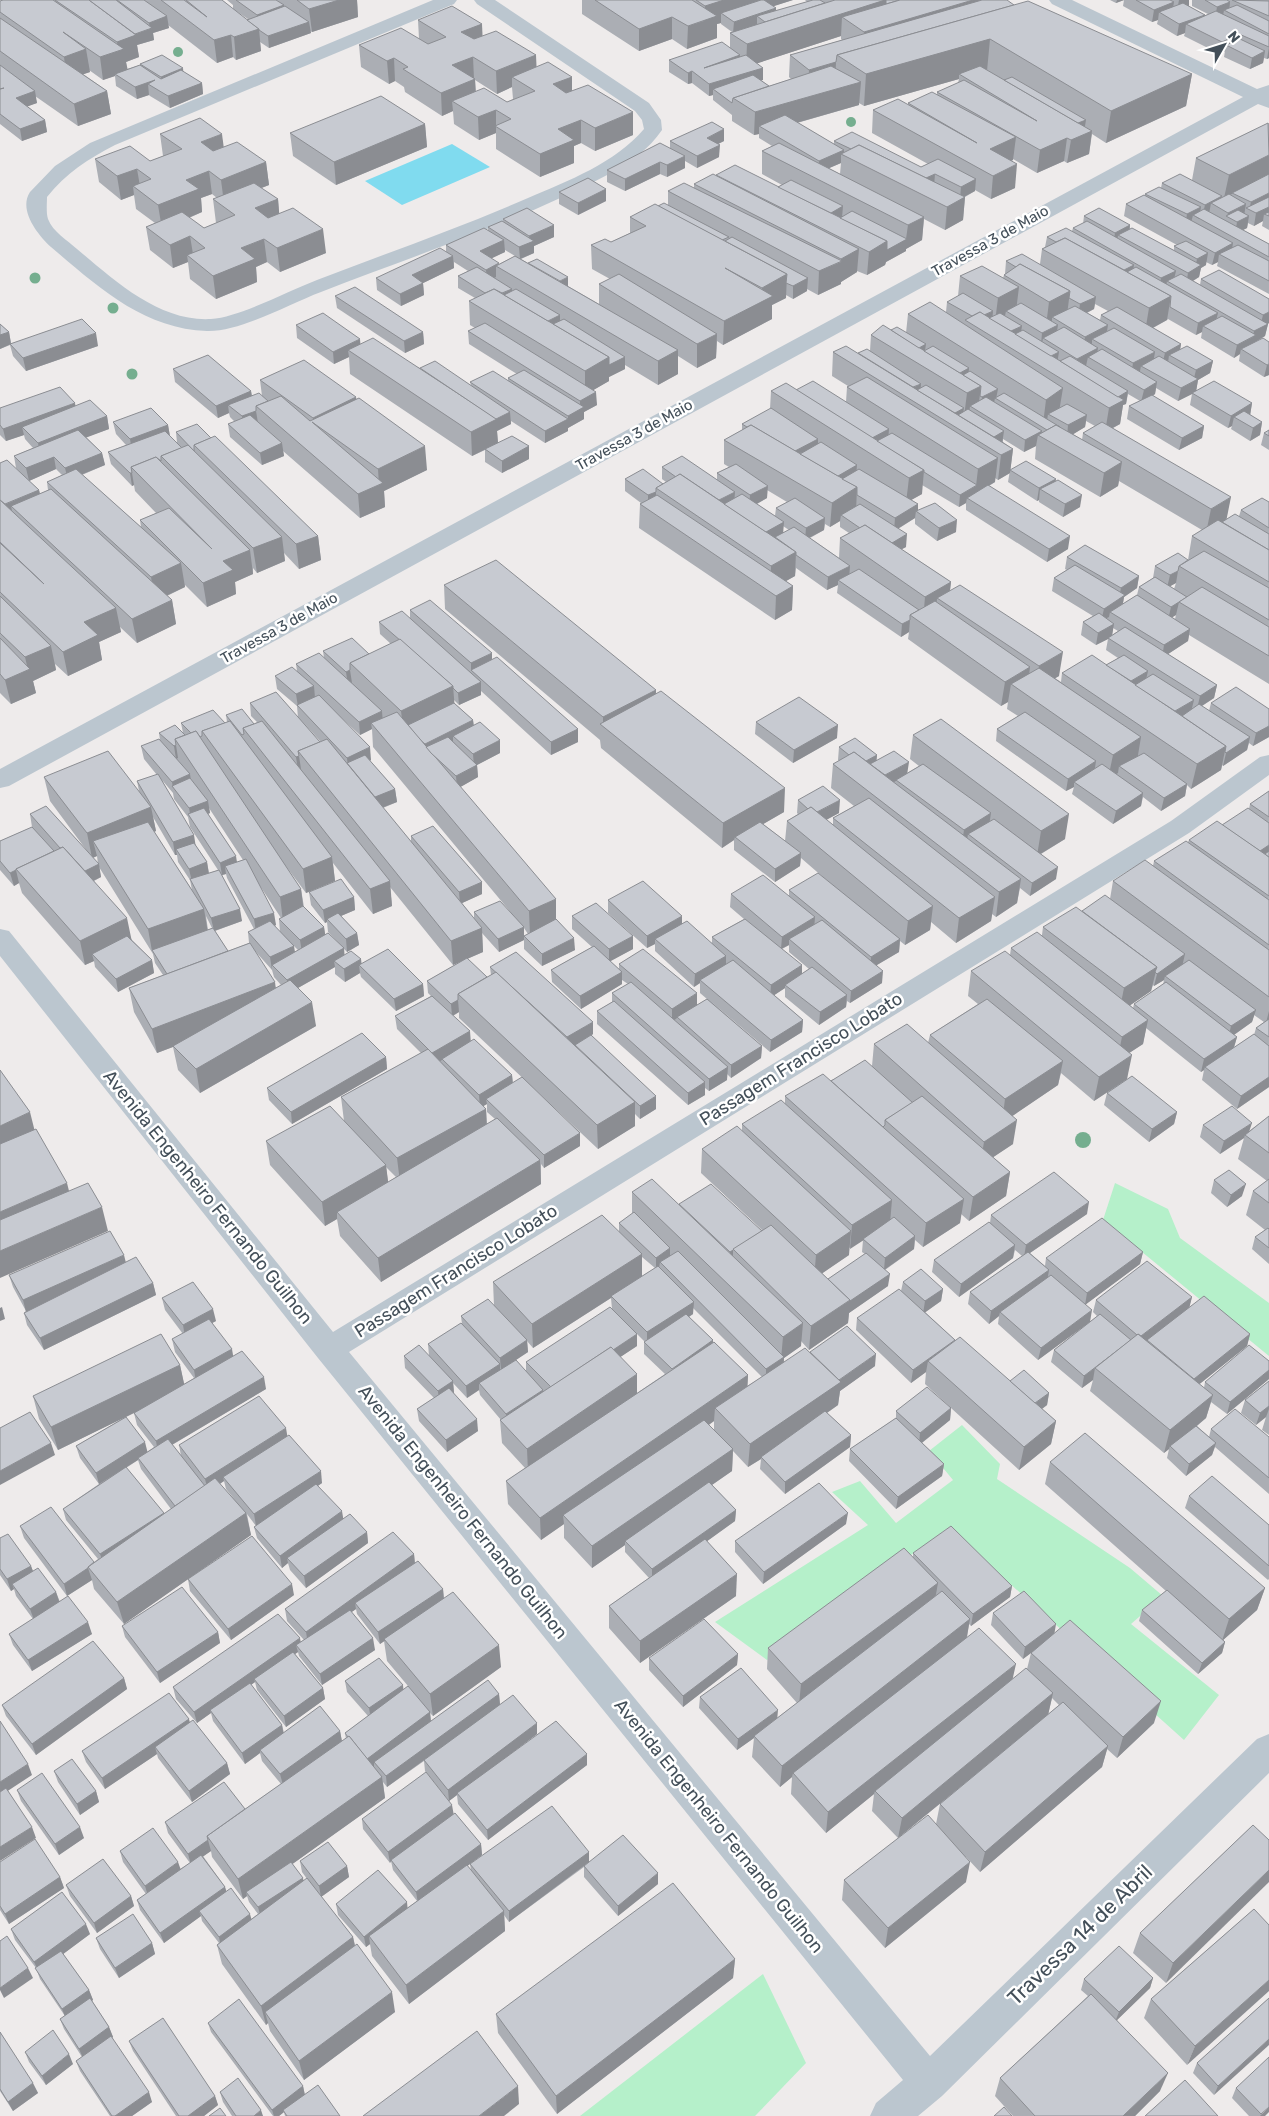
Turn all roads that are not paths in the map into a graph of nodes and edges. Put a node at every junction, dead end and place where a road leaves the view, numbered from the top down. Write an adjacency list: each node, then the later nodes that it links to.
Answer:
1 (448, 0): 2 (street)
2 (483, 0)
3 (1058, 0): 4 (street)
4 (1265, 96): 6 (street, Travessa 3 de Maio)
5 (1269, 763): 8 (street, Passagem Francisco Lobato)
6 (0, 780)
7 (0, 938): 8 (street, Avenida Engenheiro Fernando Guilhon)
8 (329, 1349): 10 (street, Avenida Engenheiro Fernando Guilhon)
9 (1269, 1750): 10 (street, Travessa 14 de Abril)
10 (929, 2083): 11 (street, Travessa 14 de Abril)
11 (889, 2116)

